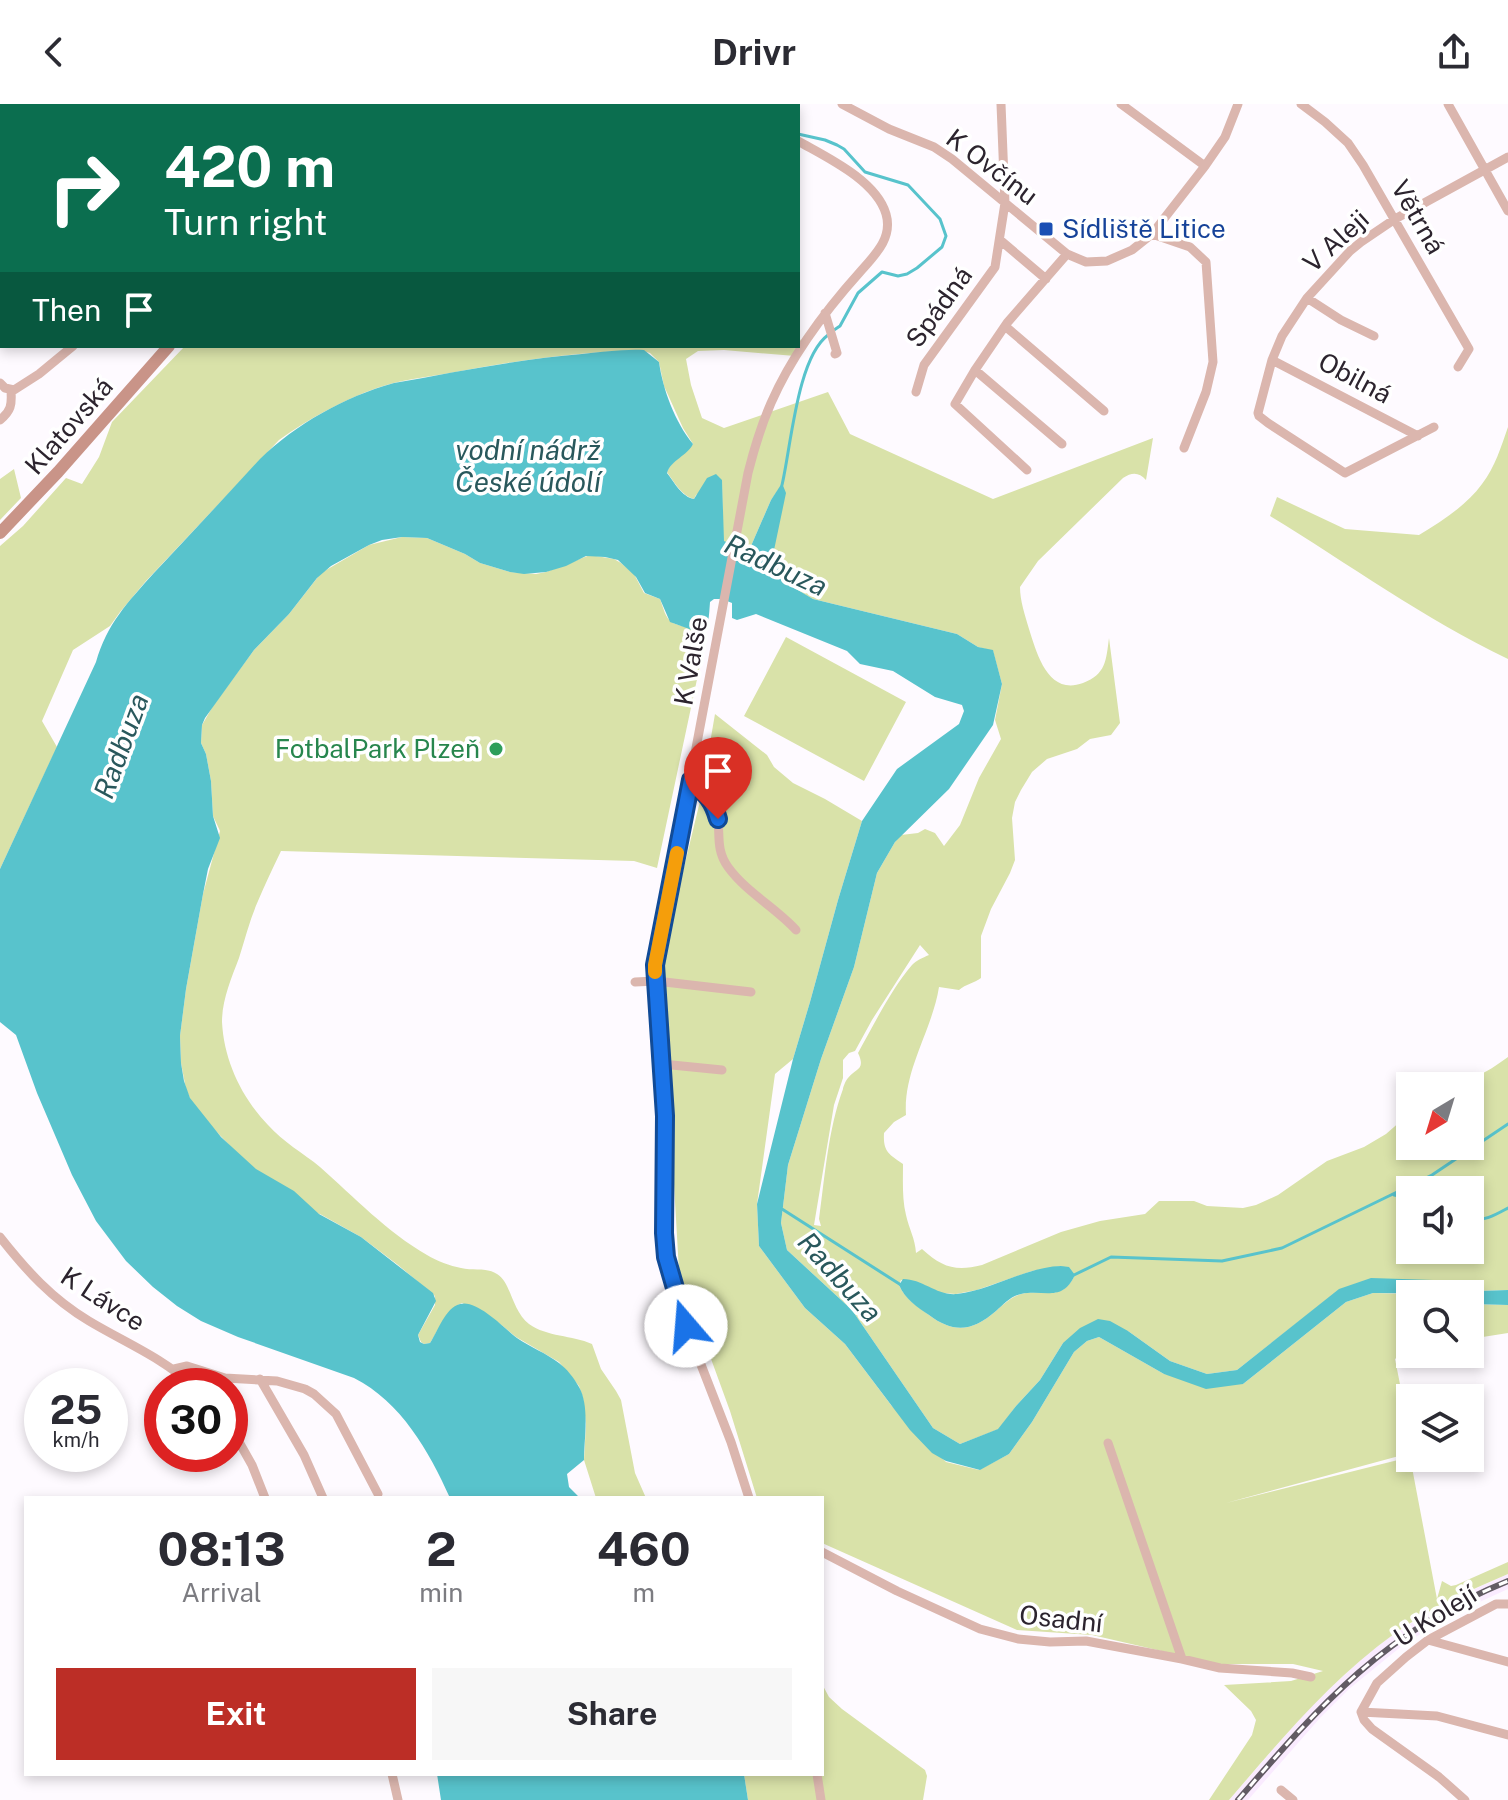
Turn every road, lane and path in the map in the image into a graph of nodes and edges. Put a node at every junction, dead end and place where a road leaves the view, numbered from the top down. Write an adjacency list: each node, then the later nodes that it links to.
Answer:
1 (842, 104): 11 (street, K Ovčínu)
2 (1001, 104): 11 (street, Spádná)
3 (1121, 104): 9 (street)
4 (1238, 104): 9 (street, K Ovčínu)
5 (1301, 104): 13 (street, Větrná)
6 (1448, 104): 10 (street)
7 (800, 142): 19 (street, K Valše)
8 (1508, 157): 10 (street, V Aleji)
9 (1205, 166): 14 (street, K Ovčínu)
10 (1485, 170): 12 (street); 13 (street, V Aleji)
11 (1005, 203): 15 (street, Spádná); 16 (street, K Ovčínu)
12 (1508, 211)
13 (1395, 219): 18 (street, V Aleji); 26 (street, Větrná)
14 (1152, 234): 16 (street, K Ovčínu); 36 (street)
15 (1000, 240): 17 (street); 30 (street, Spádná)
16 (1067, 254): 17 (street)
17 (1046, 279): 20 (street)
18 (1307, 298): 21 (street); 25 (street, V Aleji)
19 (825, 313): 24 (street); 39 (street, K Valše)
20 (1005, 326): 27 (street); 31 (street)
21 (1374, 336)
22 (71, 348): 29 (street)
23 (167, 348): 38 (main road, Klatovská)
24 (835, 354)
25 (1272, 360): 34 (street, Obilná); 34 (street, V Aleji)
26 (1458, 367)
27 (975, 370): 35 (street); 37 (street)
28 (0, 383): 29 (street)
29 (11, 391): 32 (street)
30 (916, 392)
31 (1104, 411)
32 (0, 420)
33 (1434, 427): 34 (street)
34 (1418, 436)
35 (1062, 444)
36 (1184, 448)
37 (1027, 470)
38 (0, 533)
39 (691, 780): 40 (street); 41 (street, K Valše)
40 (796, 930)
41 (656, 981): 42 (street); 43 (street); 44 (street, K Valše)
42 (635, 982)
43 (751, 992)
44 (662, 1064): 45 (street); 55 (street, K Valše)
45 (722, 1070)
46 (0, 1237): 47 (street, K Lávce)
47 (172, 1368)
48 (248, 1379): 49 (street)
49 (260, 1379): 52 (street); 54 (street)
50 (1108, 1443): 59 (street)
51 (248, 1458): 53 (street)
52 (378, 1494)
53 (264, 1496)
54 (322, 1496)
55 (748, 1496)
56 (824, 1553): 59 (street, Osadní)
57 (1508, 1604): 58 (street, U Kolejí)
58 (1428, 1640): 60 (street); 62 (street, U Kolejí)
59 (1182, 1659): 61 (street, Osadní)
60 (1508, 1662)
61 (1311, 1677)
62 (1361, 1712): 63 (street); 70 (street)
63 (1508, 1735)
64 (392, 1776): 67 (street)
65 (817, 1776): 68 (street)
66 (1281, 1790): 69 (street)
67 (398, 1800)
68 (821, 1800)
69 (1293, 1800)
70 (1465, 1800)

